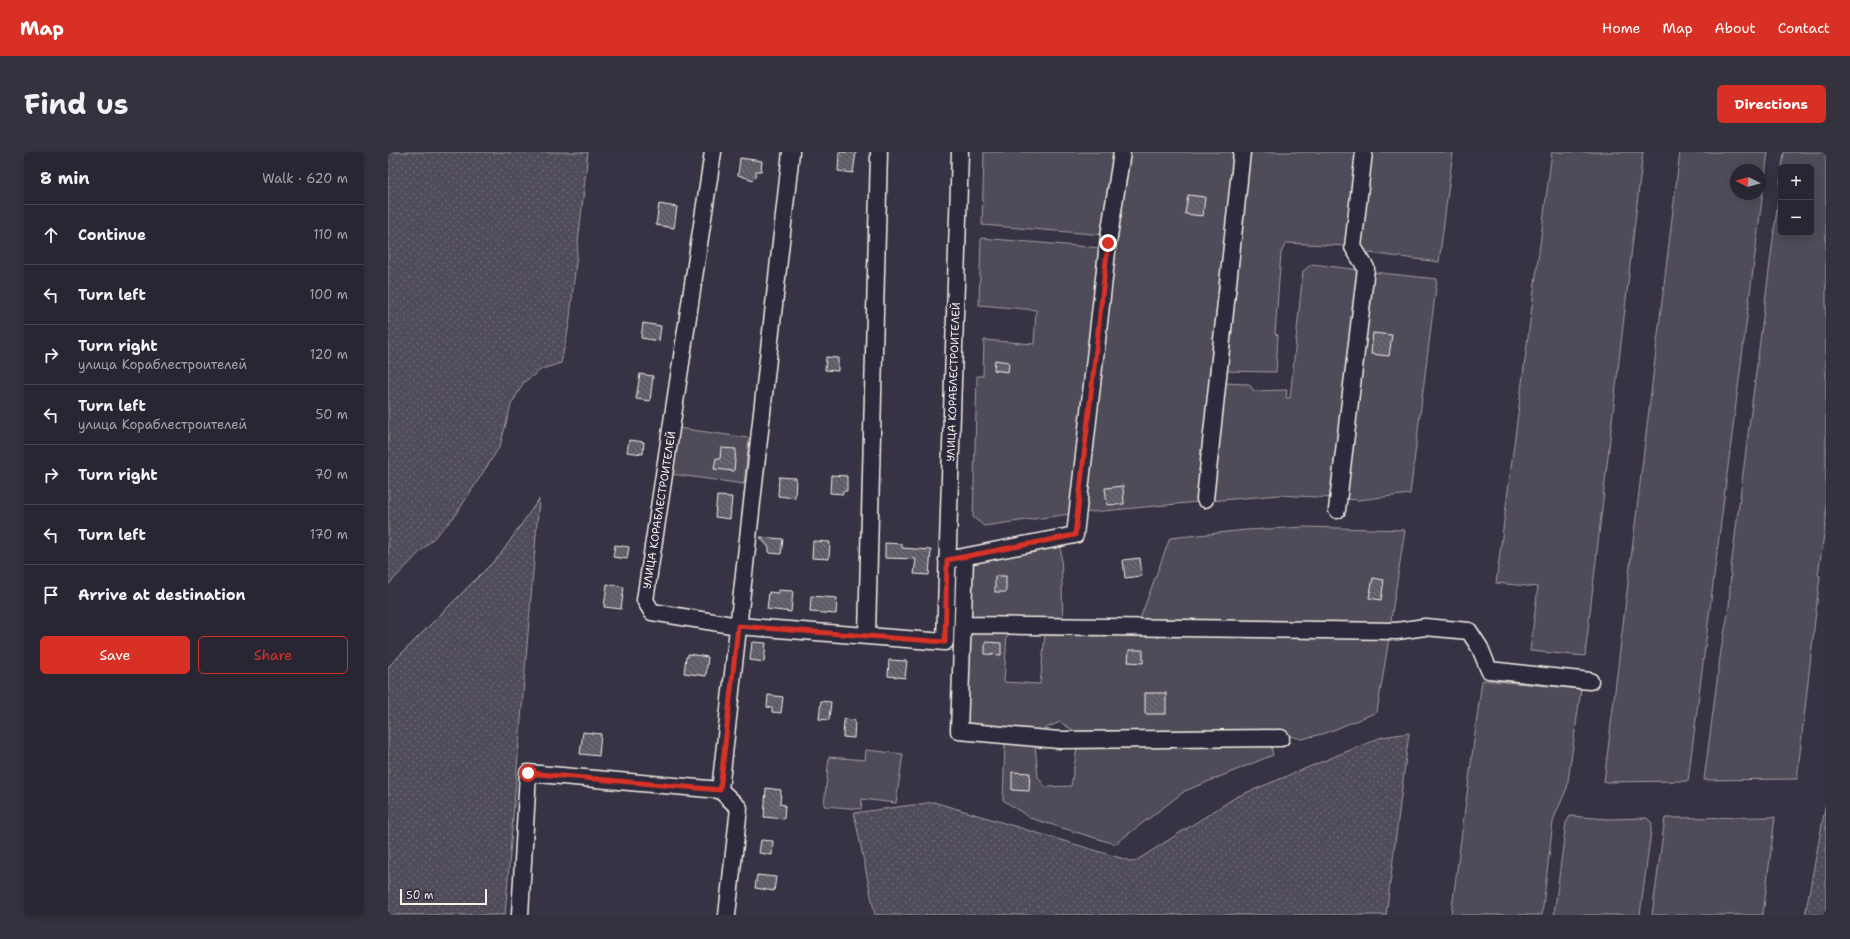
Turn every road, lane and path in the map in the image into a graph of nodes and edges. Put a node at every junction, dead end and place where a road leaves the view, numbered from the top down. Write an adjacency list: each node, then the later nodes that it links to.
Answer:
1 (713, 152): 13 (street, УЛИЦА КОРАБЛЕСТРОИТЕЛЕЙ)
2 (791, 152): 13 (street)
3 (879, 152): 14 (street)
4 (960, 152): 11 (street, УЛИЦА КОРАБЛЕСТРОИТЕЛЕЙ)
5 (1122, 152): 10 (street)
6 (1242, 152): 8 (street)
7 (1364, 152): 9 (street)
8 (1205, 499)
9 (1337, 510)
10 (965, 557): 11 (street); 12 (street)
11 (947, 560): 14 (street, УЛИЦА КОРАБЛЕСТРОИТЕЛЕЙ)
12 (963, 625): 15 (street); 16 (street)
13 (738, 626): 14 (street, УЛИЦА КОРАБЛЕСТРОИТЕЛЕЙ); 17 (street)
14 (867, 635)
15 (1590, 681)
16 (1281, 738)
17 (720, 790): 18 (street); 19 (street)
18 (520, 915)
19 (727, 915)

